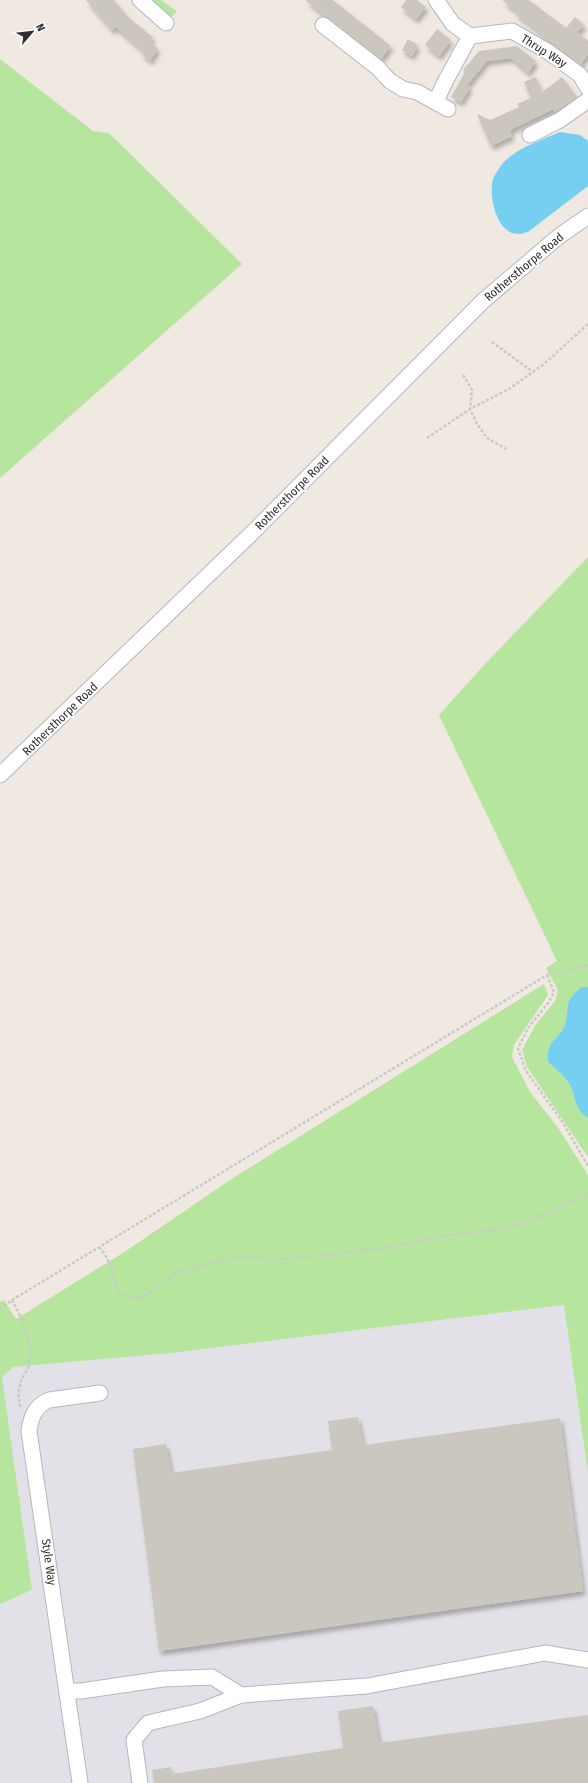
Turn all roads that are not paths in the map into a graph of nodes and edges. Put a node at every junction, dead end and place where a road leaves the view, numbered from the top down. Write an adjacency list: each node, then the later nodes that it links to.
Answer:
1 (140, 0): 3 (street)
2 (436, 0): 5 (street)
3 (166, 23)
4 (323, 25): 5 (street)
5 (470, 36): 6 (street, Thrup Way)
6 (588, 88)
7 (588, 100): 8 (street)
8 (530, 135)
9 (588, 216): 10 (street, Rothersthorpe Road)
10 (0, 775)
11 (100, 1393): 13 (street, Style Way)
12 (588, 1660): 14 (street)
13 (67, 1691): 14 (street); 15 (street, Style Way)
14 (241, 1695): 16 (street)
15 (80, 1783)
16 (140, 1783)

